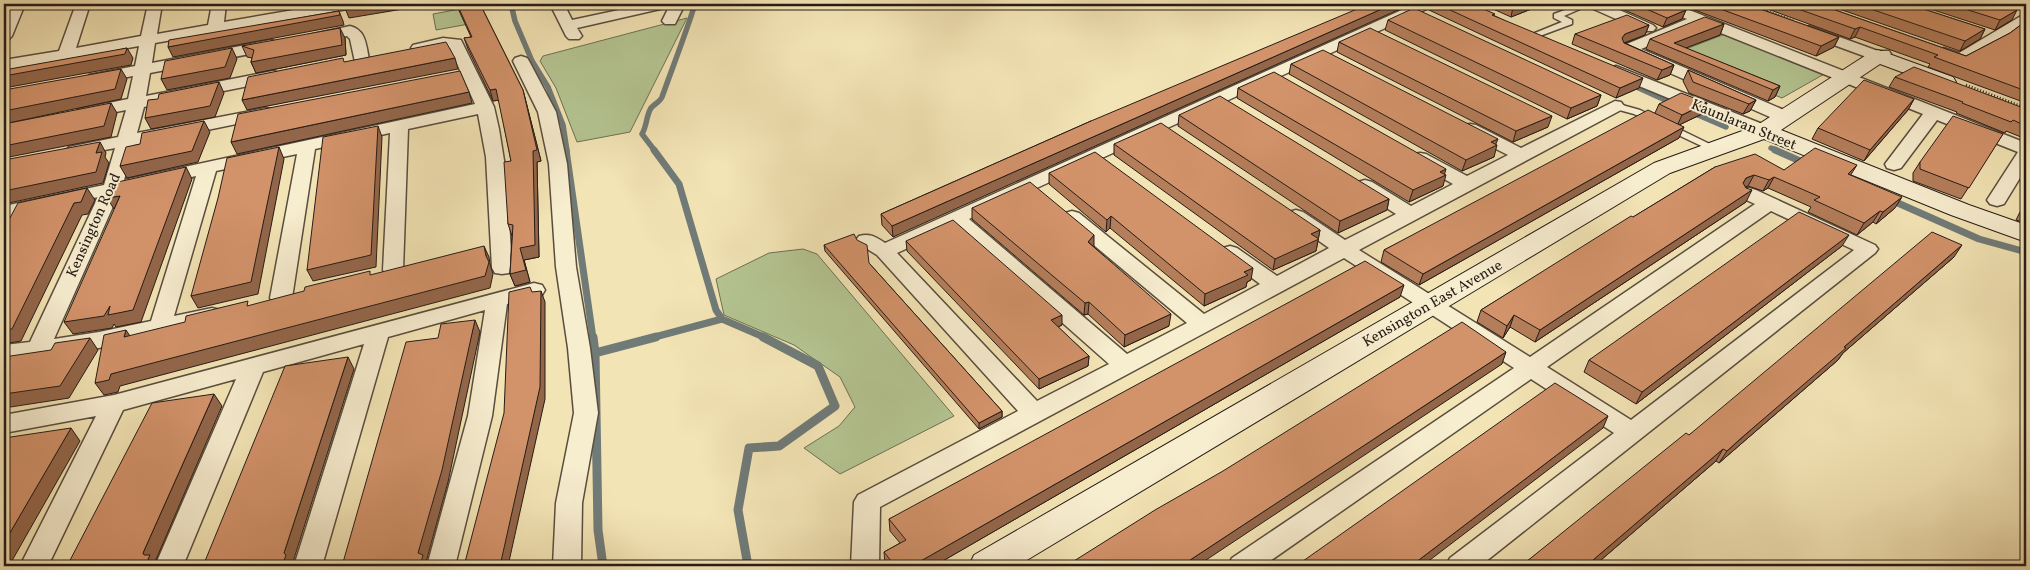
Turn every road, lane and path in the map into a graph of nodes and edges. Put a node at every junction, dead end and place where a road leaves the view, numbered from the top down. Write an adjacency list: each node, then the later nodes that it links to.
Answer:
1 (18, 4): 24 (street)
2 (84, 4): 32 (street)
3 (155, 4): 27 (street, Kensington Road)
4 (219, 4): 19 (street)
5 (353, 4): 12 (street)
6 (558, 4): 7 (street)
7 (664, 4)
8 (678, 4): 17 (street)
9 (1594, 4): 23 (street)
10 (1662, 4): 16 (street)
11 (1576, 9): 21 (lane)
12 (285, 10): 19 (street)
13 (1423, 11): 20 (street)
14 (2009, 12): 15 (street)
15 (2026, 18): 25 (street)
16 (1699, 20): 23 (street); 46 (street)
17 (670, 21)
18 (1798, 27): 33 (street)
19 (216, 28): 27 (street)
20 (1368, 30): 26 (street); 31 (street)
21 (1527, 32): 28 (street)
22 (1979, 32): 25 (street)
23 (1661, 34): 58 (street)
24 (4, 36)
25 (1998, 38): 30 (street)
26 (1386, 39)
27 (148, 40): 32 (street); 41 (street, Kensington Road)
28 (1559, 46)
29 (406, 50): 43 (street)
30 (1934, 50)
31 (1321, 52): 37 (street); 44 (street)
32 (66, 54): 40 (street)
33 (1881, 55): 46 (street, Kensington East Avenue); 49 (street)
34 (379, 56): 35 (street)
35 (361, 59): 38 (street); 41 (street)
36 (521, 61): 108 (street)
37 (1339, 61)
38 (341, 63)
39 (1600, 64): 61 (street, Kaunlaran Street)
40 (4, 65)
41 (144, 69): 47 (street); 52 (street, Kensington Road)
42 (292, 72): 52 (street)
43 (471, 73): 45 (street); 53 (street)
44 (1272, 74): 48 (street); 50 (street)
45 (452, 77)
46 (1845, 77): 56 (street); 58 (street, Kensington East Avenue)
47 (78, 81)
48 (1288, 84)
49 (1962, 88)
50 (1220, 98): 54 (street); 75 (street)
51 (1606, 102): 64 (lane); 69 (street)
52 (136, 103): 57 (street); 62 (street, Kensington Road)
53 (485, 107): 60 (street); 84 (street)
54 (1236, 108)
55 (279, 111): 62 (street)
56 (1934, 112): 65 (street); 70 (street)
57 (70, 116)
58 (1785, 117): 61 (street, Kensington East Avenue)
59 (1452, 119): 69 (street)
60 (398, 126): 63 (street); 85 (street)
61 (1754, 135): 64 (street, Kensington East Avenue); 81 (street, Kaunlaran Street)
62 (126, 141): 67 (street); 74 (street, Kensington Road)
63 (307, 146): 71 (street); 88 (street)
64 (1714, 149): 90 (street, Kensington East Avenue)
65 (2026, 149)
66 (1407, 150): 73 (street)
67 (60, 154)
68 (2026, 154): 76 (street)
69 (1521, 155): 73 (street)
70 (1894, 164)
71 (208, 168): 74 (street); 93 (street)
72 (1352, 179): 79 (street)
73 (1467, 184): 79 (street)
74 (112, 189): 78 (street); 95 (street, Kensington Road)
75 (1044, 194): 80 (street); 92 (street)
76 (1997, 200)
77 (1281, 206): 83 (street)
78 (4, 212)
79 (1410, 214): 83 (street)
80 (956, 218): 98 (street); 101 (street)
81 (2026, 234)
82 (1214, 240): 86 (street)
83 (1345, 250): 86 (street); 90 (street)
84 (502, 268)
85 (393, 270)
86 (1276, 285): 92 (street)
87 (534, 290): 89 (street)
88 (281, 298)
89 (498, 300): 94 (street); 107 (street)
90 (1432, 304): 99 (street); 110 (street, Kensington East Avenue)
91 (235, 309): 93 (street)
92 (1202, 324): 98 (street)
93 (160, 327): 95 (street)
94 (379, 331): 97 (street); 106 (street)
95 (38, 348): 96 (street)
96 (4, 353)
97 (254, 365): 100 (street); 105 (street)
98 (1125, 365): 101 (street)
99 (1530, 367): 103 (street); 103 (street); 111 (street)
100 (114, 404): 102 (street); 104 (street)
101 (1034, 413): 109 (street)
102 (4, 424)
103 (1632, 432): 112 (street)
104 (34, 566)
105 (169, 566)
106 (308, 566)
107 (441, 566)
108 (567, 566)
109 (864, 566)
110 (987, 566)
111 (1242, 566)
112 (1460, 566)

